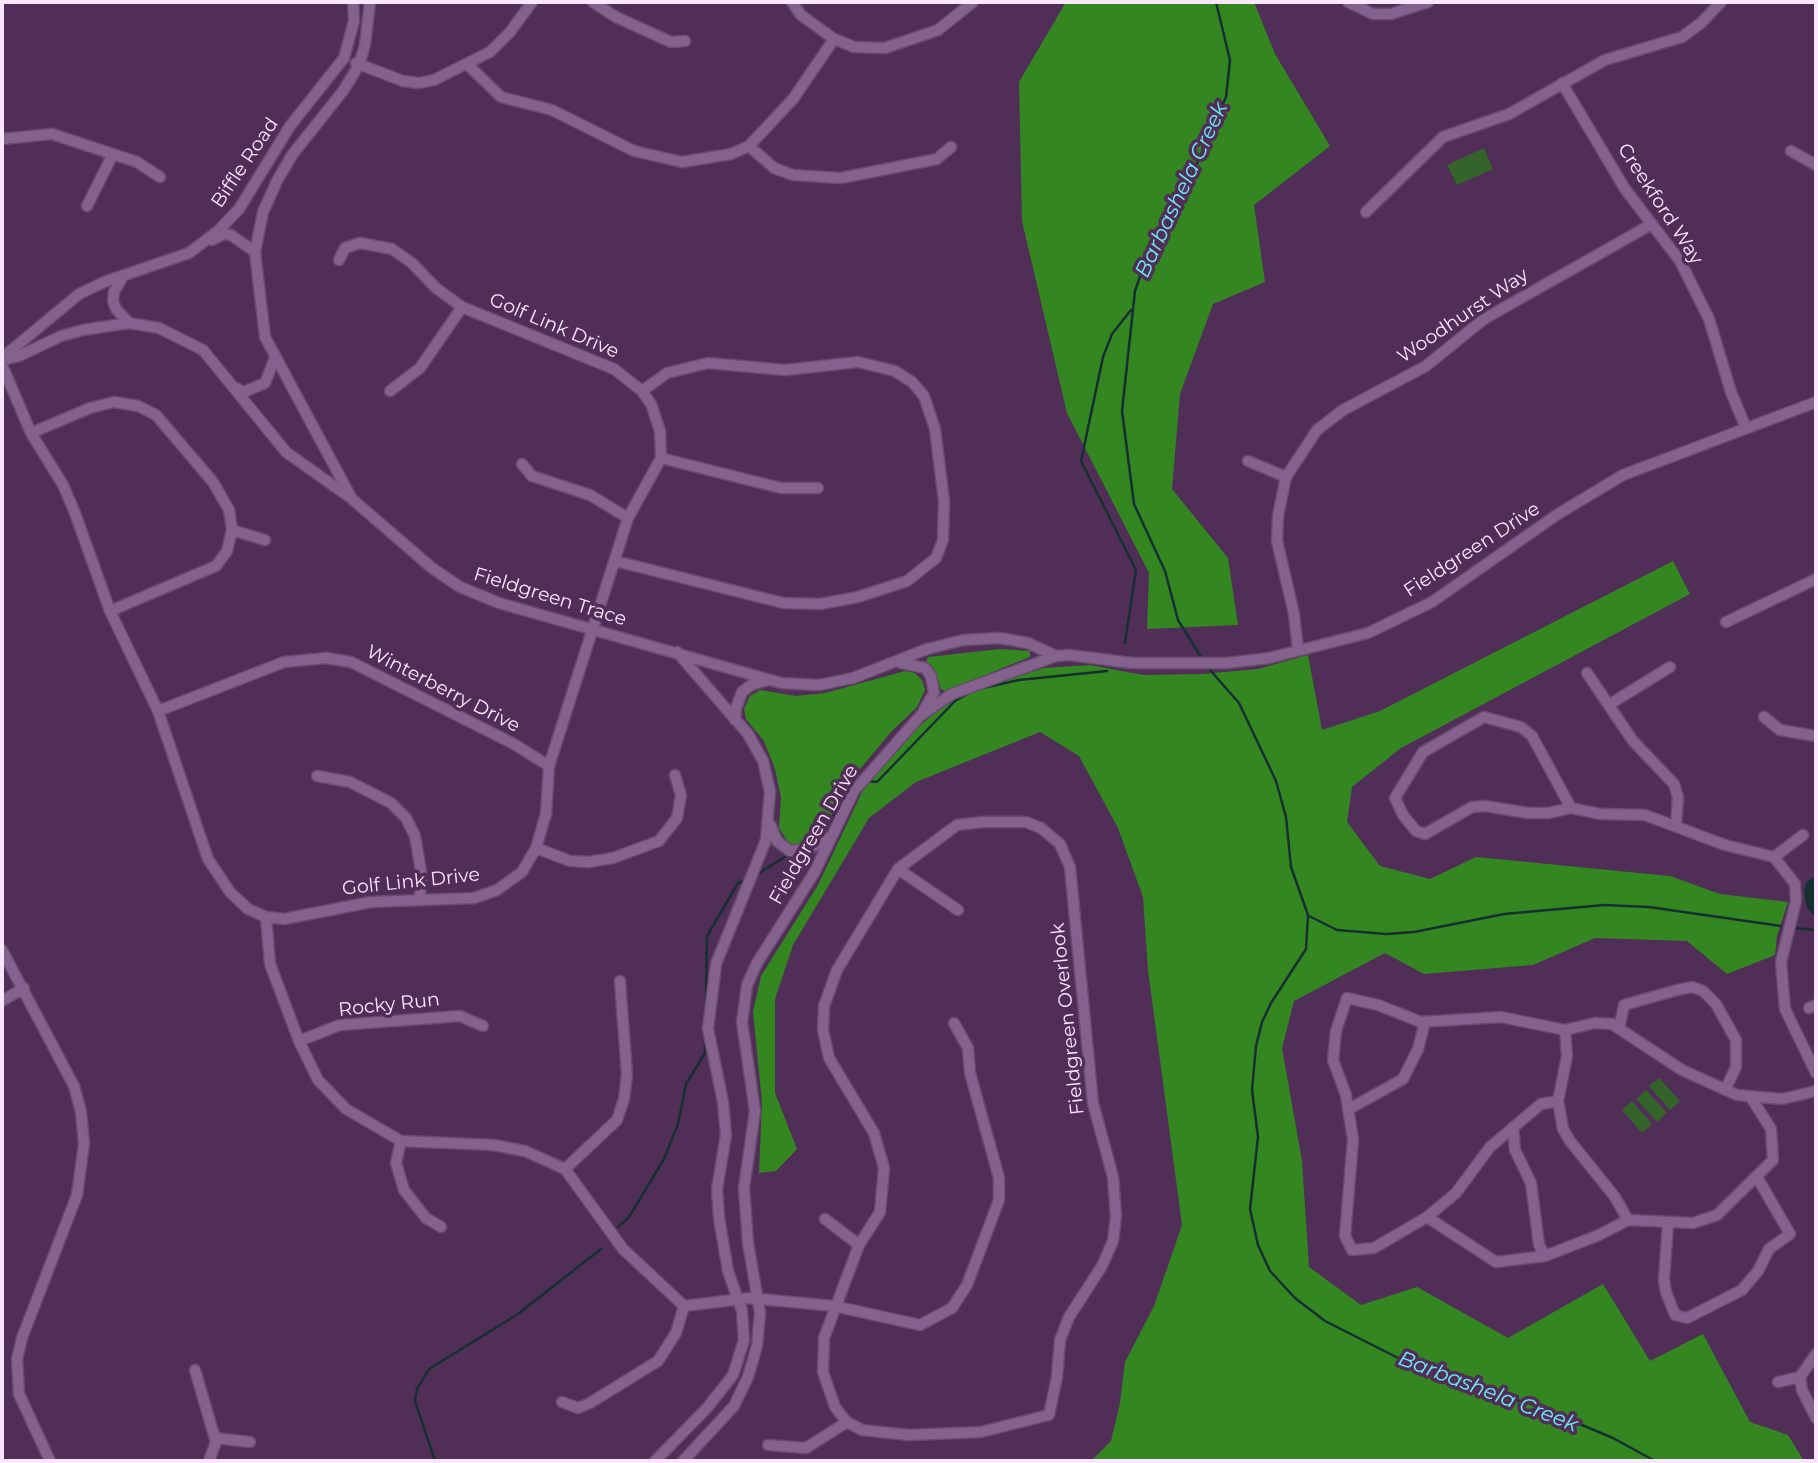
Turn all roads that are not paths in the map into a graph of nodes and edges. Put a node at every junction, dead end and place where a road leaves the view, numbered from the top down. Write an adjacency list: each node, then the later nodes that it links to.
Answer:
1 (353, 2): 12 (street, Biffle Road)
2 (370, 2): 13 (street, Biffle Road)
3 (532, 2): 14 (street)
4 (593, 2): 11 (street)
5 (792, 2): 10 (street)
6 (973, 2): 10 (street)
7 (1348, 2): 8 (street)
8 (1428, 2)
9 (1721, 2): 15 (street)
10 (834, 40): 17 (street)
11 (685, 41)
12 (344, 58): 13 (street); 28 (street, Biffle Road)
13 (359, 65): 14 (street); 23 (street, Biffle Road)
14 (468, 65): 17 (street)
15 (1562, 83): 25 (street); 26 (street, Creekford Way)
16 (2, 139): 20 (street)
17 (749, 146): 18 (street)
18 (951, 147)
19 (1791, 150): 21 (street)
20 (113, 154): 22 (street); 24 (street)
21 (1816, 165)
22 (160, 177)
23 (277, 181): 27 (street, Fieldgreen Trace)
24 (88, 206)
25 (1366, 212)
26 (1652, 224): 39 (street, Creekford Way); 44 (street, Woodhurst Way)
27 (254, 252): 28 (street); 33 (street, Fieldgreen Trace)
28 (189, 253): 30 (street, Biffle Road)
29 (339, 260): 31 (street, Golf Link Drive)
30 (123, 276): 32 (street); 34 (street, Biffle Road)
31 (462, 307): 36 (street); 37 (street, Golf Link Drive)
32 (130, 323): 34 (street); 35 (street)
33 (274, 360): 35 (street); 46 (street, Fieldgreen Trace)
34 (2, 361): 40 (street)
35 (229, 384): 46 (street)
36 (390, 391)
37 (642, 391): 41 (street, Golf Link Drive); 50 (street)
38 (1816, 402): 39 (street, Fieldgreen Drive)
39 (1746, 428): 55 (street, Fieldgreen Drive)
40 (31, 433): 48 (street); 52 (street)
41 (661, 457): 45 (street); 47 (street, Golf Link Drive)
42 (1248, 461): 44 (street)
43 (522, 464): 47 (street)
44 (1286, 477): 55 (street, Woodhurst Way)
45 (818, 488)
46 (352, 499): 54 (street, Fieldgreen Trace)
47 (628, 519): 50 (street, Golf Link Drive)
48 (232, 530): 49 (street); 52 (street)
49 (265, 540)
50 (615, 561): 54 (street, Golf Link Drive)
51 (1816, 579): 53 (street)
52 (110, 611): 63 (street)
53 (1726, 622)
54 (594, 630): 56 (street, Fieldgreen Trace); 68 (street, Golf Link Drive)
55 (1298, 650): 57 (street, Fieldgreen Drive)
56 (677, 652): 61 (street, Fieldgreen Trace); 66 (street, Fieldgreen Drive)
57 (1056, 656): 58 (street, Fieldgreen Trace); 64 (street, Fieldgreen Drive)
58 (897, 663): 61 (street, Fieldgreen Trace); 64 (street)
59 (1670, 667): 62 (street)
60 (1587, 673): 62 (street)
61 (771, 680): 66 (street)
62 (1610, 704): 73 (street)
63 (158, 711): 68 (street, Winterberry Drive); 81 (street)
64 (921, 715): 75 (street, Fieldgreen Drive)
65 (1764, 717): 67 (street)
66 (735, 720): 72 (street, Fieldgreen Drive)
67 (1816, 736)
68 (549, 765): 76 (street, Golf Link Drive)
69 (675, 775): 76 (street)
70 (317, 776): 79 (street)
71 (1572, 808): 71 (street); 73 (street)
72 (769, 816): 75 (street); 110 (street, Fieldgreen Drive)
73 (1676, 825): 77 (street)
74 (1803, 835): 77 (street)
75 (831, 837): 109 (street, Fieldgreen Drive)
76 (536, 848): 79 (street, Golf Link Drive)
77 (1774, 857): 92 (street)
78 (898, 869): 80 (street); 107 (street, Fieldgreen Overlook); 119 (street, Fieldgreen Overlook)
79 (420, 899): 81 (street, Golf Link Drive)
80 (958, 911)
81 (267, 918): 91 (street)
82 (2, 950): 84 (street)
83 (620, 981): 100 (street)
84 (24, 988): 85 (street); 123 (street)
85 (2, 1001)
86 (1425, 1022): 90 (street); 97 (street); 97 (street)
87 (954, 1023): 112 (street)
88 (483, 1026): 91 (street, Rocky Run)
89 (1619, 1029): 90 (street); 93 (street); 93 (street)
90 (1565, 1030): 96 (street)
91 (299, 1041): 99 (street)
92 (1816, 1073)
93 (1725, 1090): 95 (street)
94 (1816, 1091): 95 (street)
95 (1750, 1096): 101 (street)
96 (1558, 1101): 98 (street); 104 (street)
97 (1349, 1109): 102 (street)
98 (1513, 1126): 102 (street); 108 (street)
99 (401, 1140): 100 (street); 106 (street)
100 (565, 1169): 111 (street)
101 (1757, 1177): 105 (street); 105 (street)
102 (1427, 1217): 108 (street)
103 (825, 1219): 107 (street)
104 (1628, 1220): 105 (street); 108 (street)
105 (1668, 1223)
106 (441, 1227)
107 (859, 1245): 112 (street, Fieldgreen Overlook)
108 (1545, 1256)
109 (758, 1299): 110 (street); 112 (street); 126 (street, Fieldgreen Drive)
110 (739, 1300): 111 (street); 125 (street, Fieldgreen Drive)
111 (684, 1306): 117 (street)
112 (834, 1306): 119 (street, Fieldgreen Overlook)
113 (1816, 1354): 115 (street)
114 (195, 1370): 120 (street)
115 (1800, 1377): 116 (street); 118 (street)
116 (1778, 1382)
117 (562, 1402)
118 (1816, 1419)
119 (847, 1422): 122 (street)
120 (215, 1438): 121 (street); 124 (street)
121 (250, 1443)
122 (768, 1445)
123 (50, 1461)
124 (209, 1461)
125 (655, 1461)
126 (683, 1461)

